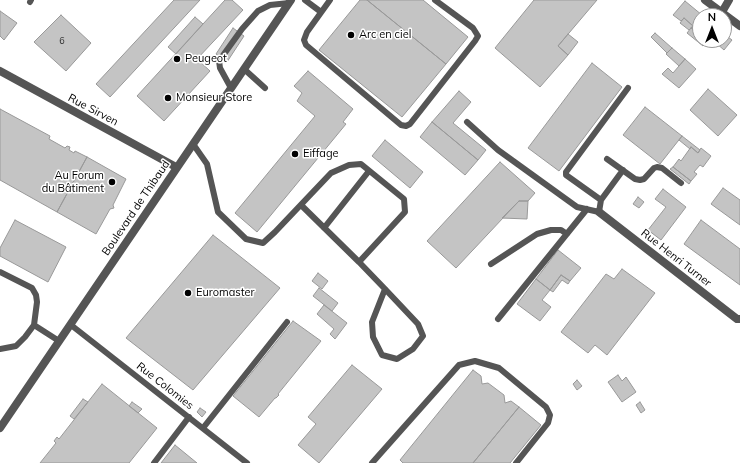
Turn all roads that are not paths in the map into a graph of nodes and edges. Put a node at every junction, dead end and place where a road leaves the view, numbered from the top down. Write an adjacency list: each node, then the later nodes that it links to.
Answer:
1 (305, 0): 7 (lane)
2 (330, 0): 7 (lane)
3 (435, 0): 7 (lane)
4 (705, 0): 6 (street)
5 (290, 1): 10 (street, Boulevard de Thibaud); 12 (lane)
6 (716, 8)
7 (320, 12)
8 (732, 20): 9 (street)
9 (740, 26)
10 (244, 69): 12 (street, Boulevard de Thibaud); 13 (lane)
11 (0, 71): 18 (street, Rue Sirven)
12 (231, 88): 16 (street, Boulevard de Thibaud)
13 (265, 88)
14 (628, 88): 22 (lane)
15 (467, 122): 24 (lane)
16 (193, 144): 18 (street, Boulevard de Thibaud); 23 (lane)
17 (607, 159): 19 (lane)
18 (176, 167): 36 (street, Boulevard de Thibaud)
19 (623, 170): 21 (lane); 22 (lane)
20 (369, 171): 23 (lane); 26 (lane); 28 (lane)
21 (681, 183)
22 (602, 200): 25 (lane)
23 (301, 205): 26 (lane)
24 (586, 209): 25 (lane); 27 (lane)
25 (599, 212): 33 (street, Rue Henri Turner)
26 (324, 228): 28 (lane)
27 (567, 234): 29 (lane); 32 (lane)
28 (359, 262): 31 (lane)
29 (491, 264)
30 (0, 272): 35 (lane)
31 (385, 289): 31 (lane)
32 (498, 319)
33 (740, 320)
34 (287, 322): 41 (lane)
35 (34, 325): 37 (lane); 38 (lane)
36 (71, 325): 37 (street, Boulevard de Thibaud); 39 (lane, Rue Colomies)
37 (59, 342): 40 (street, Boulevard de Thibaud)
38 (0, 349)
39 (188, 417): 41 (lane, Rue Colomies); 42 (lane)
40 (0, 428)
41 (203, 428): 43 (lane, Rue Colomies)
42 (154, 463)
43 (247, 463)
44 (373, 463): 45 (lane)
45 (516, 463)

